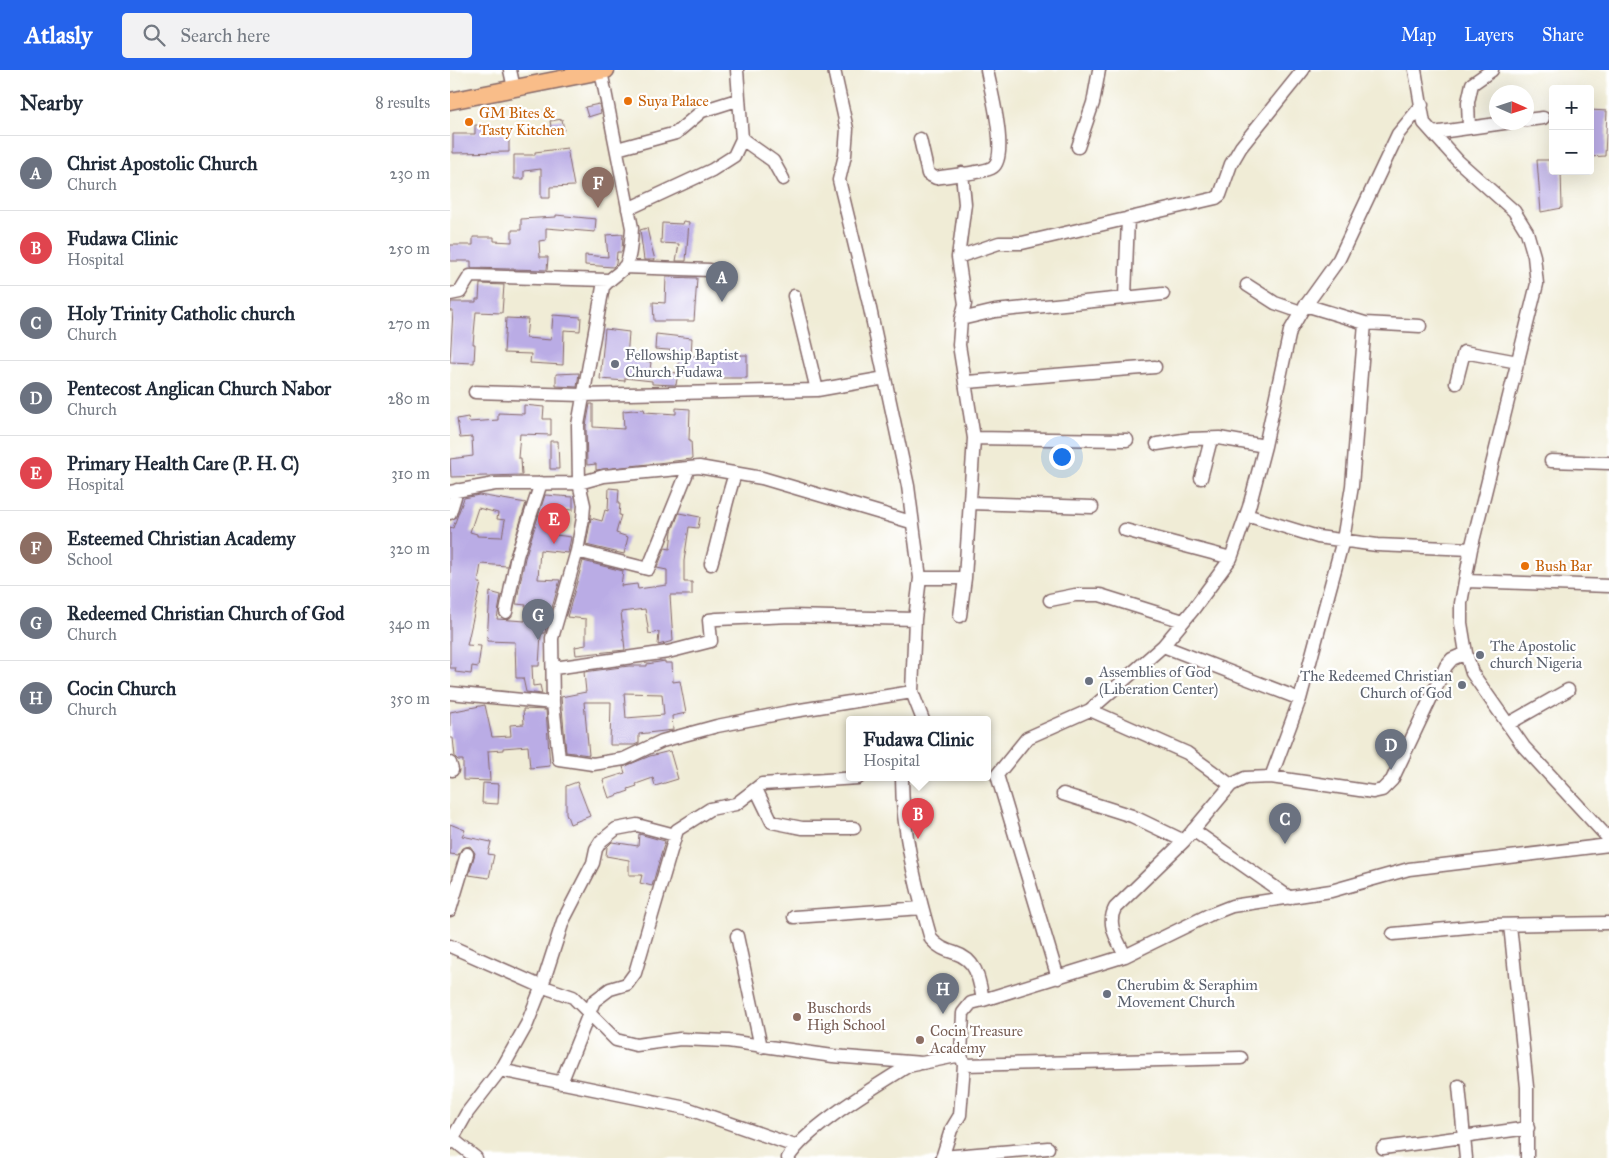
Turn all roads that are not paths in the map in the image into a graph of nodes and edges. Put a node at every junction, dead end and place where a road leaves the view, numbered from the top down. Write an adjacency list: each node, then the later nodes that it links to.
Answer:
1 (510, 70): 11 (street)
2 (604, 70): 10 (main road); 23 (street)
3 (737, 70): 12 (street)
4 (834, 70): 43 (street)
5 (987, 70): 24 (street)
6 (1100, 70): 22 (street)
7 (1304, 70): 27 (street)
8 (1415, 70): 14 (street)
9 (1492, 70): 18 (street)
10 (561, 75): 11 (main road)
11 (514, 88): 13 (main road)
12 (737, 100): 20 (street); 23 (street)
13 (450, 101)
14 (1422, 105): 19 (street); 37 (street)
15 (1543, 118): 16 (street)
16 (1534, 119)
17 (1489, 125): 18 (street)
18 (1470, 128): 19 (street)
19 (1433, 133): 41 (street)
20 (742, 138): 25 (street); 26 (street)
21 (920, 138): 24 (street)
22 (1078, 147)
23 (617, 150): 26 (street)
24 (962, 173): 28 (street)
25 (783, 178)
26 (628, 210): 29 (street)
27 (1128, 218): 28 (street); 36 (street)
28 (958, 257): 38 (street)
29 (624, 267): 30 (street); 31 (street)
30 (710, 270)
31 (608, 280): 33 (street); 48 (street)
32 (1248, 285): 37 (street)
33 (450, 294)
34 (1164, 294): 36 (street)
35 (794, 296): 46 (street)
36 (1125, 297): 38 (street)
37 (1303, 309): 39 (street); 53 (street)
38 (961, 319): 44 (street)
39 (1365, 323): 40 (street); 68 (street)
40 (1420, 326)
41 (1518, 362): 45 (street); 69 (street)
42 (1155, 368): 44 (street)
43 (885, 378): 46 (street); 66 (street)
44 (967, 382): 49 (street)
45 (1456, 383)
46 (817, 390): 48 (street)
47 (475, 392): 48 (street)
48 (582, 395): 60 (street)
49 (974, 438): 51 (street); 62 (street)
50 (1211, 439): 52 (street); 53 (street); 58 (street)
51 (1127, 440)
52 (1157, 444)
53 (1265, 446): 65 (street)
54 (1551, 460): 55 (street)
55 (1609, 463)
56 (689, 468): 57 (street); 60 (street); 70 (street)
57 (735, 474): 66 (street); 72 (street)
58 (1201, 478)
59 (541, 483): 60 (street); 61 (street); 78 (street)
60 (579, 483): 70 (street)
61 (453, 491): 64 (street)
62 (970, 503): 63 (street); 74 (street)
63 (1092, 508)
64 (450, 513)
65 (1246, 515): 68 (street); 71 (street)
66 (911, 522): 73 (street)
67 (1125, 530): 71 (street)
68 (1343, 540): 69 (street); 88 (street)
69 (1471, 550): 75 (street)
70 (577, 551): 84 (street)
71 (1231, 558): 81 (street)
72 (711, 564)
73 (920, 578): 74 (street); 80 (street)
74 (965, 578): 79 (street)
75 (1466, 580): 76 (street); 83 (street)
76 (1609, 586)
77 (1050, 600): 81 (street)
78 (506, 612)
79 (960, 616)
80 (915, 619): 84 (street); 86 (street)
81 (1183, 621): 82 (street)
82 (1163, 646): 88 (street); 90 (street)
83 (1466, 653): 92 (street); 94 (street)
84 (554, 668): 89 (street)
85 (1568, 690): 92 (street)
86 (912, 692): 89 (street); 91 (street)
87 (450, 693): 89 (street)
88 (1300, 699): 94 (street)
89 (553, 703)
90 (1090, 710): 93 (street); 97 (street)
91 (921, 716)
92 (1508, 724): 103 (street)
93 (992, 775): 118 (street)
94 (1270, 777): 97 (street)
95 (846, 779): 98 (street)
96 (902, 781): 109 (street)
97 (1231, 785): 101 (street)
98 (756, 789): 100 (street); 102 (street)
99 (1063, 794): 104 (street)
100 (854, 828)
101 (1193, 830): 104 (street); 108 (street)
102 (674, 836): 119 (street); 121 (street)
103 (1609, 838)
104 (1184, 841): 117 (street)
105 (1609, 845): 108 (street)
106 (467, 854): 107 (street)
107 (454, 885): 110 (street)
108 (1290, 898): 117 (street)
109 (922, 908): 111 (street); 120 (street)
110 (450, 910)
111 (794, 917)
112 (1609, 923): 113 (street)
113 (1510, 925): 114 (street); 129 (street)
114 (1393, 934)
115 (737, 936): 122 (street)
116 (450, 946): 119 (street)
117 (1125, 956): 118 (street)
118 (1058, 978): 120 (street)
119 (542, 986): 121 (street); 126 (street)
120 (983, 1000): 124 (street)
121 (588, 1014): 122 (street); 127 (street)
122 (761, 1047): 125 (street)
123 (1241, 1058): 124 (street)
124 (963, 1060): 125 (street); 135 (street)
125 (922, 1063): 132 (street)
126 (500, 1070): 127 (street); 131 (street)
127 (560, 1083): 132 (street)
128 (1459, 1086): 130 (street)
129 (1528, 1128): 130 (street); 139 (street)
130 (1463, 1137): 134 (street); 138 (street)
131 (451, 1140): 136 (street)
132 (795, 1146): 137 (street)
133 (1048, 1148): 135 (street)
134 (1383, 1148)
135 (942, 1157)
136 (476, 1158)
137 (788, 1158)
138 (1466, 1158)
139 (1527, 1158)

